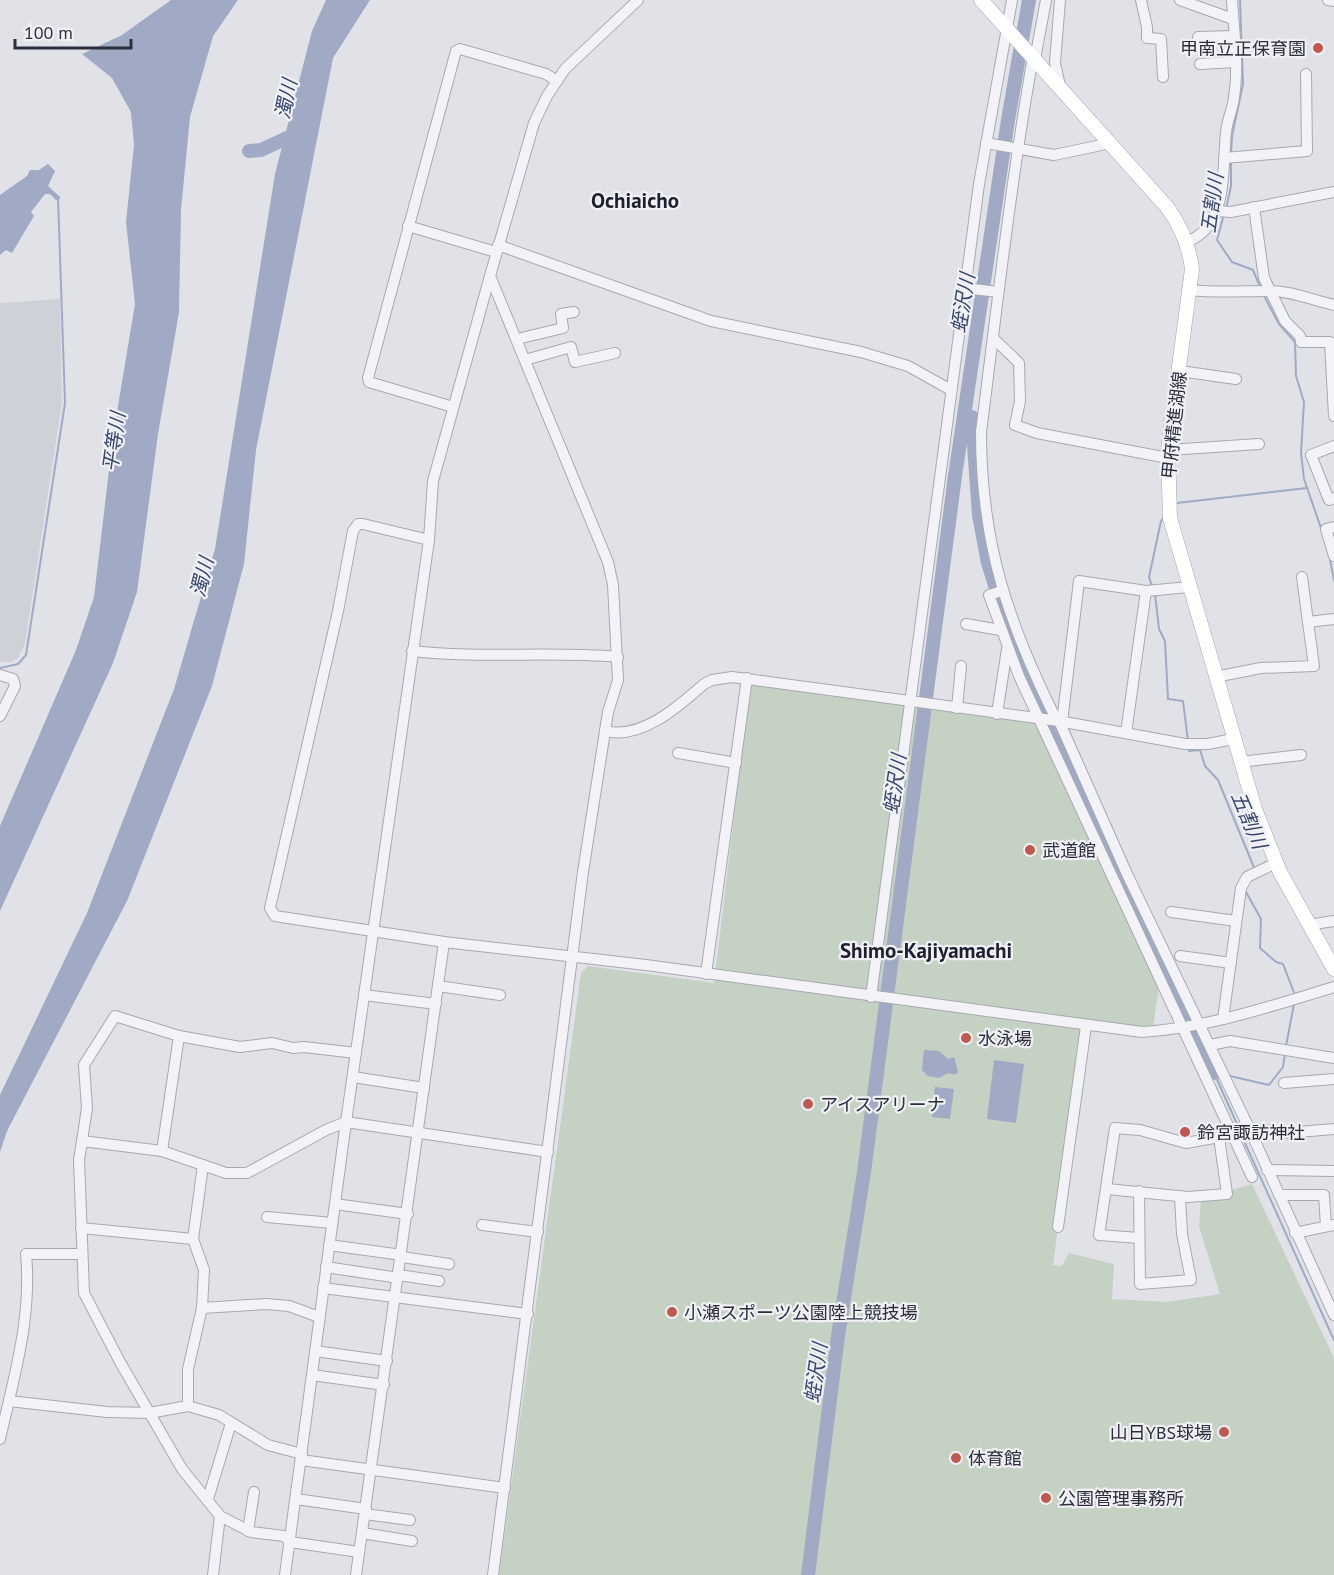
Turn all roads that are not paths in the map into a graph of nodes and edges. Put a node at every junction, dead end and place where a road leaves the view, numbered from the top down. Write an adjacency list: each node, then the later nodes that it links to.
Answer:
1 (638, 0): 20 (street)
2 (981, 0): 12 (main road, 甲府精進湖線)
3 (1012, 0): 12 (street)
4 (1046, 0): 15 (street)
5 (1060, 0): 21 (street)
6 (1141, 0): 19 (street)
7 (1180, 0): 11 (street)
8 (1232, 0): 11 (street)
9 (1328, 0): 10 (street)
10 (1334, 1)
11 (1233, 19): 13 (street)
12 (1008, 29): 15 (main road, 甲府精進湖線); 22 (street)
13 (1234, 36): 14 (street); 16 (street)
14 (1198, 37)
15 (1033, 57): 21 (main road, 甲府精進湖線); 24 (street)
16 (1235, 62): 17 (street); 25 (street)
17 (1200, 64)
18 (1306, 74): 25 (street)
19 (1162, 77)
20 (556, 81): 29 (street); 31 (street)
21 (1060, 86): 23 (main road, 甲府精進湖線)
22 (988, 143): 24 (street); 33 (street)
23 (1111, 143): 24 (street); 30 (main road, 甲府精進湖線)
24 (1016, 147): 36 (street)
25 (1224, 158): 28 (street)
26 (1334, 192): 27 (street)
27 (1254, 207): 28 (street); 35 (street)
28 (1216, 211): 30 (street)
29 (408, 226): 31 (street); 46 (street)
30 (1186, 242): 34 (main road, 甲府精進湖線)
31 (497, 249): 32 (street); 45 (street)
32 (490, 276): 40 (street); 46 (street)
33 (968, 289): 36 (street); 45 (street)
34 (1190, 290): 35 (street); 43 (main road, 甲府精進湖線)
35 (1270, 291): 37 (street); 47 (street)
36 (996, 292): 39 (street)
37 (1334, 305)
38 (574, 312): 40 (street)
39 (993, 338): 50 (street); 58 (street)
40 (517, 339): 42 (street)
41 (615, 354): 42 (street)
42 (525, 360): 65 (street)
43 (1180, 371): 44 (street); 50 (main road, 甲府精進湖線)
44 (1236, 380)
45 (951, 390): 70 (street)
46 (453, 407): 53 (street)
47 (1334, 416)
48 (1259, 444): 50 (street)
49 (1334, 446): 51 (street)
50 (1168, 454): 56 (main road, 甲府精進湖線)
51 (1334, 498)
52 (1334, 527): 54 (street)
53 (429, 540): 64 (street); 90 (street)
54 (1334, 556)
55 (1302, 577): 60 (street)
56 (1189, 587): 57 (street); 68 (main road, 甲府精進湖線)
57 (1151, 590): 75 (street); 77 (street)
58 (1002, 591): 62 (street); 75 (street)
59 (1334, 619): 60 (street)
60 (1308, 622): 68 (street)
61 (966, 624): 62 (street)
62 (1000, 630): 63 (street)
63 (1007, 648): 72 (street); 74 (street)
64 (412, 651): 65 (street); 90 (street)
65 (618, 657): 76 (street)
66 (961, 666): 71 (street)
67 (0, 675): 73 (street)
68 (1215, 677): 78 (main road, 甲府精進湖線)
69 (747, 678): 70 (street); 76 (street); 82 (street)
70 (914, 703): 71 (street); 101 (street)
71 (957, 708): 72 (street)
72 (997, 714): 74 (street)
73 (0, 716)
74 (1041, 719): 75 (street); 85 (street)
75 (1058, 721): 77 (street); 84 (street)
76 (605, 731): 93 (street)
77 (1126, 733): 78 (street)
78 (1233, 739): 81 (main road, 甲府精進湖線)
79 (678, 753): 82 (street)
80 (1301, 754): 81 (street)
81 (1240, 762): 83 (main road, 甲府精進湖線)
82 (736, 763): 96 (street)
83 (1276, 863): 87 (street); 89 (main road, 甲府精進湖線)
84 (1127, 874): 85 (street); 105 (street)
85 (1112, 881): 105 (street)
86 (1171, 912): 87 (street)
87 (1236, 921): 94 (street)
88 (1334, 921): 89 (street)
89 (1308, 925): 95 (main road, 甲府精進湖線)
90 (373, 931): 91 (street); 99 (street)
91 (444, 942): 93 (street); 97 (street)
92 (1180, 956): 94 (street)
93 (573, 957): 96 (street); 121 (street)
94 (1231, 963): 103 (street)
95 (1334, 969)
96 (706, 974): 101 (street)
97 (438, 986): 100 (street); 102 (street)
98 (1334, 987): 103 (street)
99 (364, 995): 102 (street); 108 (street)
100 (500, 995)
101 (874, 997): 104 (street)
102 (436, 1004): 113 (street)
103 (1223, 1019): 105 (street)
104 (1086, 1026): 105 (street); 136 (street)
105 (1192, 1026): 107 (street); 115 (street)
106 (179, 1036): 108 (street); 119 (street); 120 (street)
107 (1210, 1045): 109 (street); 115 (street)
108 (356, 1053): 110 (street)
109 (1334, 1058)
110 (353, 1077): 113 (street); 114 (street)
111 (1334, 1079): 112 (street)
112 (1284, 1083)
113 (424, 1088): 117 (street)
114 (346, 1122): 117 (street); 122 (street); 130 (street)
115 (1239, 1129): 116 (street); 118 (street); 123 (street); 125 (street)
116 (1334, 1129)
117 (418, 1131): 121 (street); 131 (street)
118 (1219, 1137): 126 (street); 129 (street)
119 (82, 1141): 120 (street); 137 (street)
120 (162, 1151): 122 (street)
121 (548, 1152): 138 (street)
122 (203, 1165): 141 (street)
123 (1267, 1170): 124 (street); 128 (street)
124 (1334, 1171)
125 (1252, 1177)
126 (1107, 1189): 127 (street); 140 (street)
127 (1139, 1191): 129 (street); 140 (street)
128 (1279, 1195): 135 (street); 139 (street)
129 (1180, 1196): 140 (street)
130 (335, 1204): 131 (street); 133 (street)
131 (408, 1214): 144 (street)
132 (267, 1216): 133 (street)
133 (332, 1223): 142 (street)
134 (482, 1225): 138 (street)
135 (1330, 1226): 139 (street)
136 (1058, 1227)
137 (81, 1228): 141 (street); 143 (street)
138 (538, 1232): 152 (street)
139 (1295, 1233): 153 (street)
140 (1139, 1238)
141 (194, 1239): 151 (street)
142 (329, 1245): 144 (street); 146 (street)
143 (81, 1254): 159 (street); 161 (street)
144 (402, 1256): 145 (street); 147 (street)
145 (449, 1264)
146 (326, 1267): 147 (street); 149 (street)
147 (399, 1276): 148 (street); 150 (street)
148 (439, 1281)
149 (323, 1288): 150 (street); 154 (street)
150 (396, 1297): 152 (street); 156 (street)
151 (201, 1308): 154 (street); 160 (street)
152 (528, 1314): 166 (street)
153 (1334, 1315)
154 (319, 1317): 155 (street)
155 (315, 1351): 156 (street); 157 (street)
156 (387, 1361): 158 (street)
157 (312, 1375): 158 (street); 164 (street)
158 (384, 1385): 165 (street)
159 (9, 1401): 161 (street); 163 (street)
160 (188, 1406): 161 (street); 162 (street)
161 (148, 1413): 168 (street)
162 (231, 1423): 164 (street); 168 (street)
163 (0, 1438)
164 (301, 1457): 165 (street); 169 (street)
165 (372, 1470): 166 (street); 170 (street)
166 (505, 1488): 181 (street)
167 (254, 1492): 173 (street)
168 (208, 1499): 171 (street)
169 (296, 1499): 170 (street); 176 (street)
170 (365, 1511): 172 (street); 174 (street)
171 (220, 1516): 173 (street); 178 (street)
172 (410, 1520)
173 (248, 1531): 176 (street)
174 (362, 1533): 175 (street); 177 (street)
175 (412, 1540)
176 (290, 1542): 177 (street); 179 (street)
177 (359, 1552): 180 (street)
178 (213, 1575)
179 (285, 1575)
180 (356, 1575)
181 (493, 1575)

